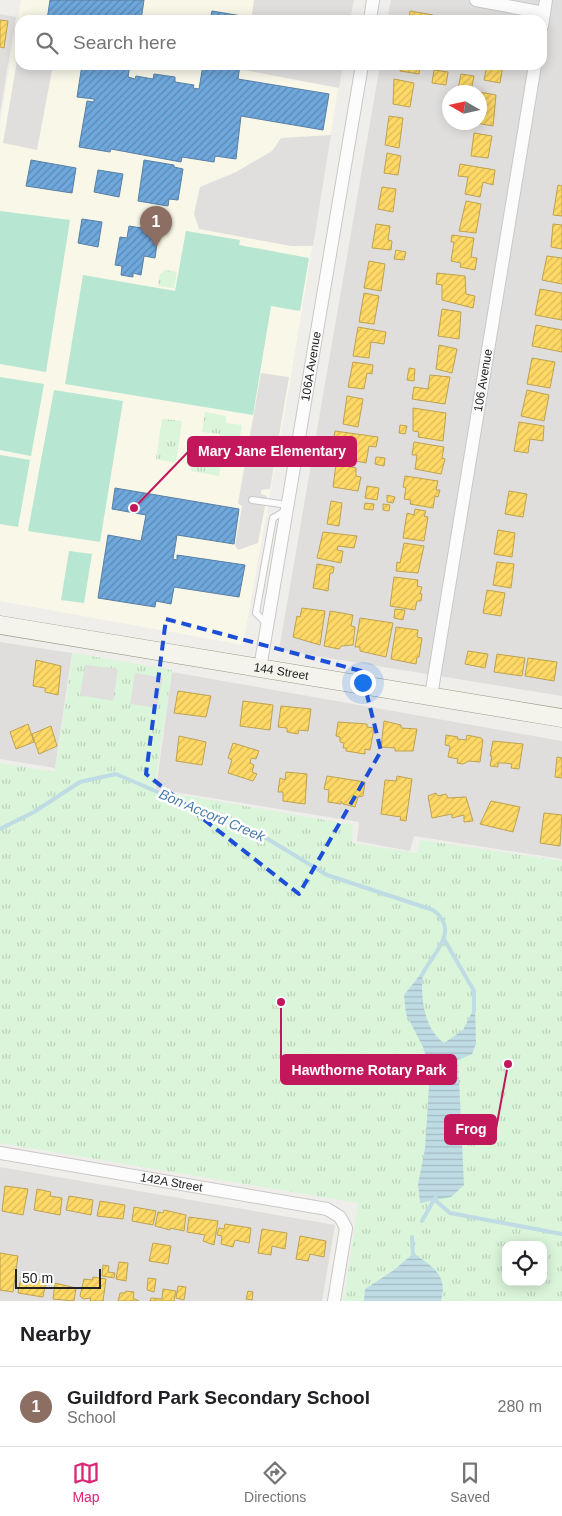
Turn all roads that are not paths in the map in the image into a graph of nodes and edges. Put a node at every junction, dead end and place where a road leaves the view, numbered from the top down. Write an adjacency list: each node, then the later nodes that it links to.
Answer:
1 (373, 0): 4 (street)
2 (476, 0): 3 (street)
3 (545, 6)
4 (371, 15)
5 (361, 70): 8 (street, 106A Avenue)
6 (535, 70): 11 (street, 106 Avenue)
7 (252, 500): 8 (lane)
8 (288, 507): 10 (street, 106A Avenue)
9 (0, 625): 10 (main road, 144 Street)
10 (260, 668): 11 (main road, 144 Street)
11 (431, 696): 12 (main road, 144 Street)
12 (562, 718)
13 (0, 1153): 14 (street, 142A Street)
14 (334, 1301)

